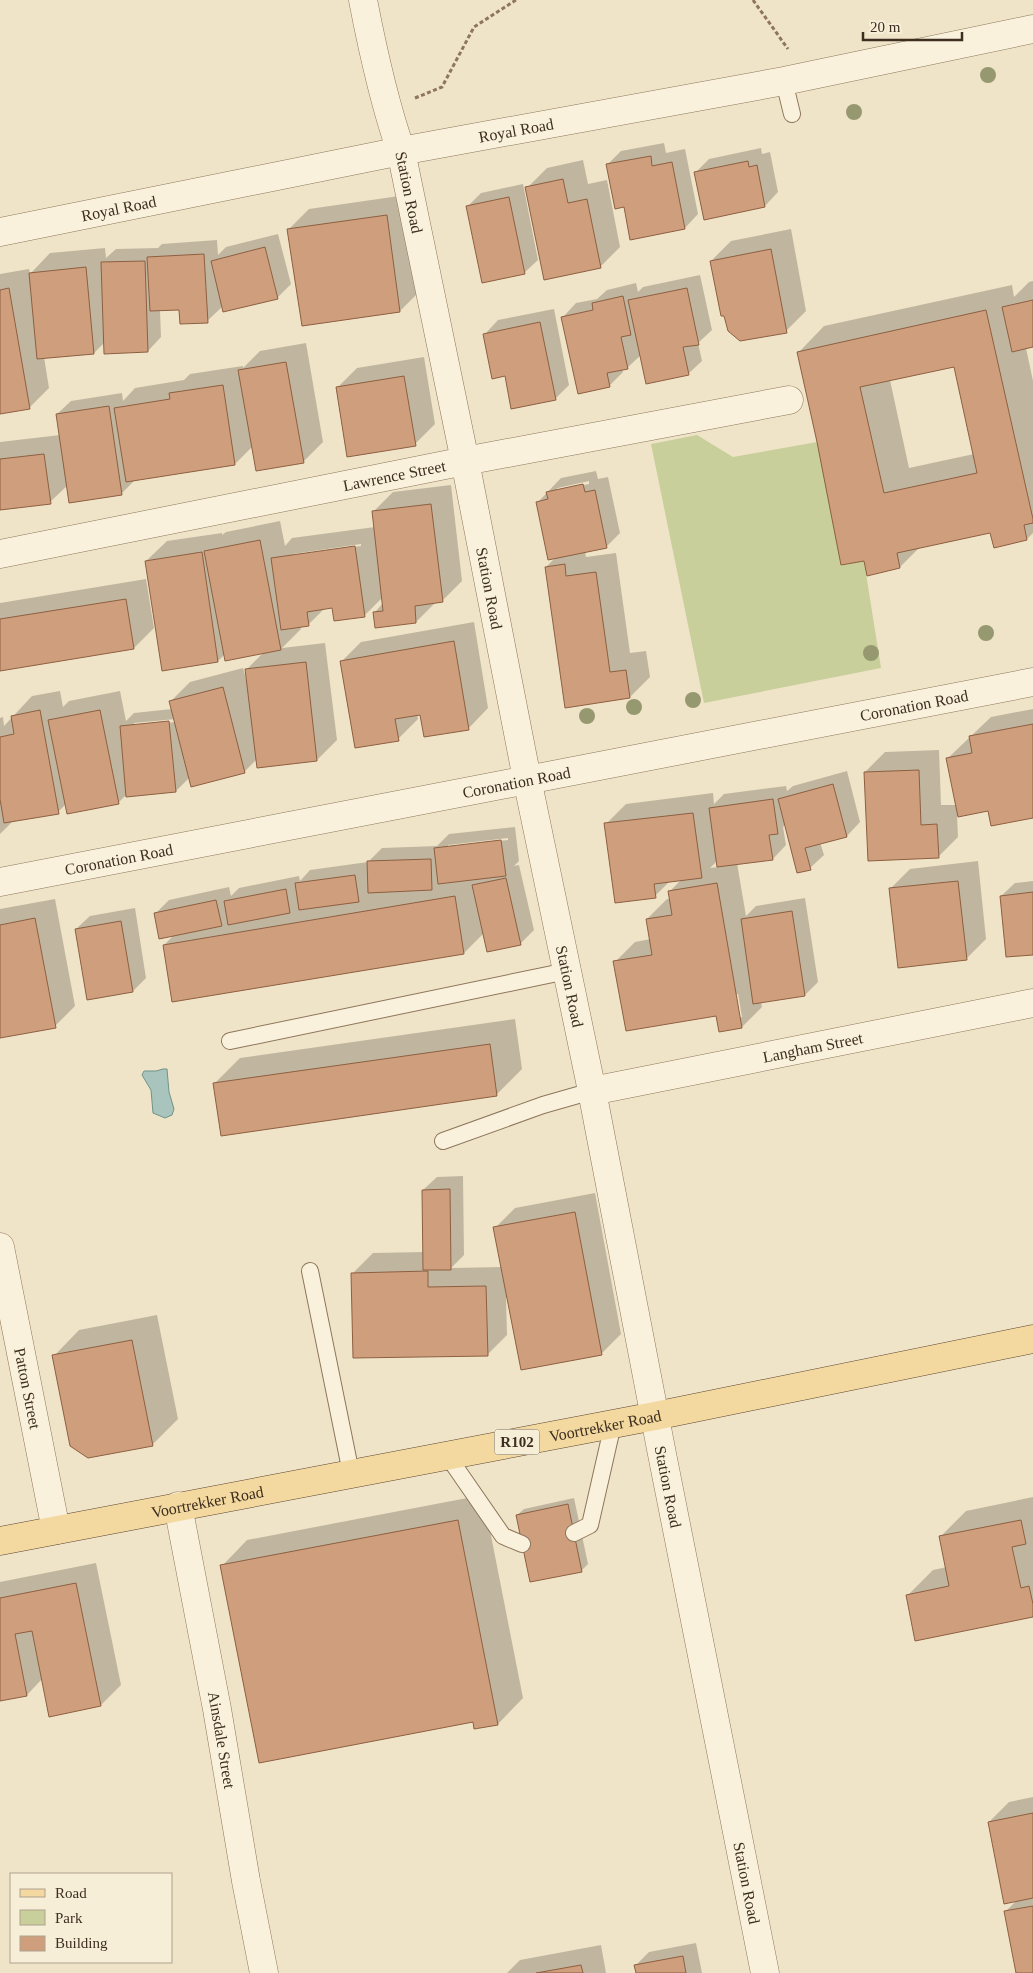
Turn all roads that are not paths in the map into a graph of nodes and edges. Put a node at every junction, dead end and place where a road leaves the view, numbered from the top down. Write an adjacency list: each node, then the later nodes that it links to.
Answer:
1 (363, 0): 5 (street, Station Road)
2 (1033, 28): 3 (street, Royal Road)
3 (795, 78): 4 (lane); 5 (street, Royal Road)
4 (792, 114)
5 (401, 152): 6 (street, Royal Road); 8 (street, Station Road)
6 (0, 232)
7 (789, 400): 8 (street, Lawrence Street)
8 (465, 461): 9 (street, Lawrence Street); 11 (street, Station Road)
9 (0, 554)
10 (1033, 682): 11 (street, Coronation Road)
11 (527, 779): 12 (street, Coronation Road); 13 (street, Station Road)
12 (0, 882)
13 (567, 970): 15 (lane); 16 (street, Station Road)
14 (1033, 1003): 16 (street, Langham Street)
15 (230, 1041)
16 (592, 1091): 17 (lane); 21 (street, Station Road)
17 (443, 1141)
18 (0, 1247): 26 (street, Patton Street)
19 (310, 1271): 24 (lane)
20 (1033, 1339): 21 (main road, Voortrekker Road / R102)
21 (655, 1416): 22 (main road, Voortrekker Road / R102); 31 (street, Station Road)
22 (613, 1424): 23 (main road, Voortrekker Road / R102); 27 (lane)
23 (448, 1455): 24 (main road, Voortrekker Road / R102); 29 (lane)
24 (352, 1473): 25 (main road, Voortrekker Road / R102)
25 (178, 1506): 26 (main road, Voortrekker Road / R102); 30 (street, Ainsdale Street)
26 (56, 1530): 28 (main road, Voortrekker Road / R102)
27 (574, 1533)
28 (0, 1541)
29 (522, 1544)
30 (264, 1973)
31 (765, 1973)

